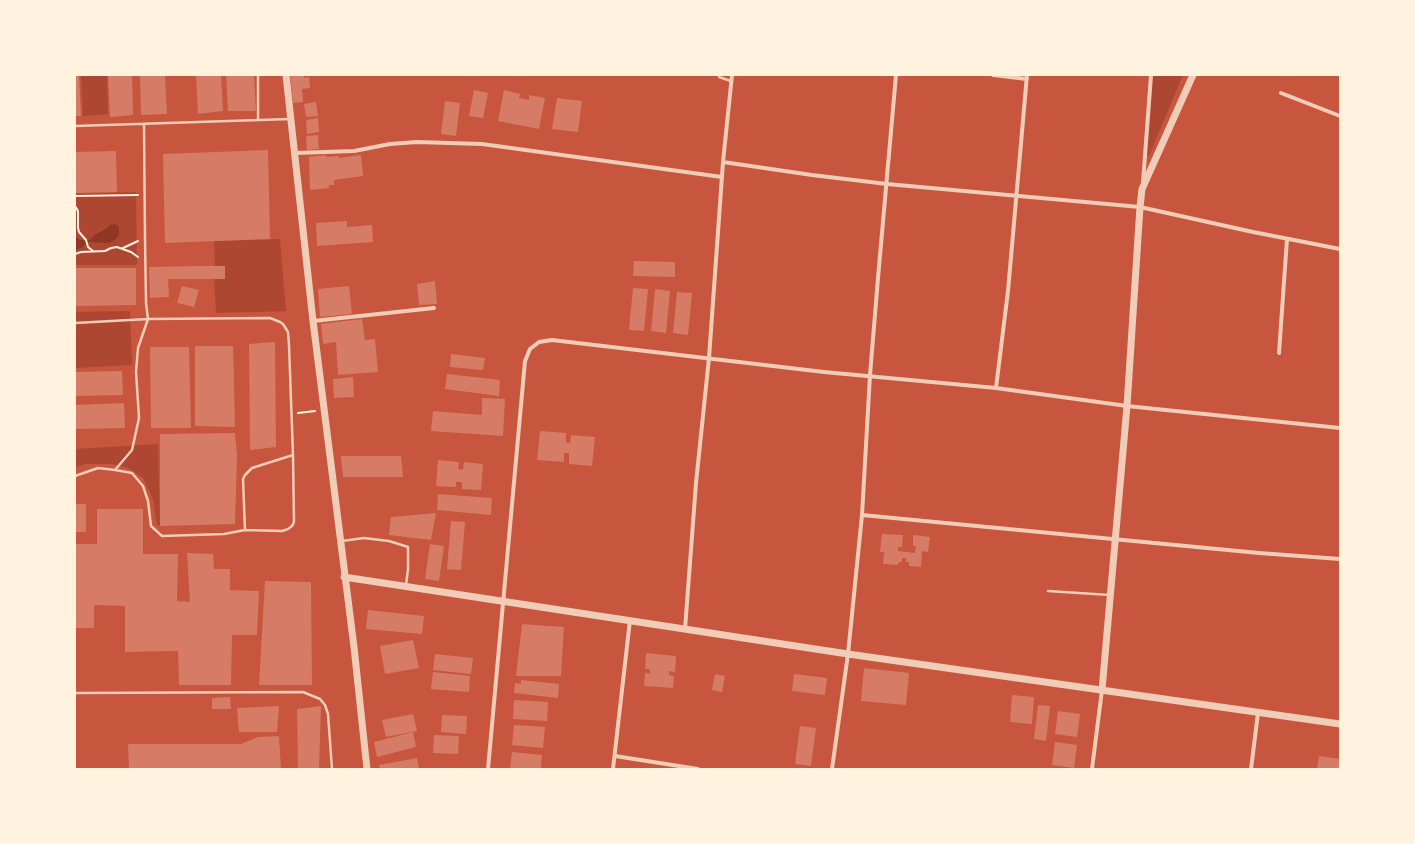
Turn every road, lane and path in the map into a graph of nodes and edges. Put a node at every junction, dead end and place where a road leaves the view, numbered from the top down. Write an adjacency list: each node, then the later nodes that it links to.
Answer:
1 (258, 75): 13 (lane)
2 (286, 75): 14 (street)
3 (719, 75): 10 (lane)
4 (732, 75): 10 (street)
5 (896, 75): 20 (street)
6 (993, 75): 9 (street)
7 (1151, 75): 21 (street)
8 (1193, 75): 21 (street)
9 (1027, 77): 24 (street)
10 (732, 81): 18 (street)
11 (1281, 93): 12 (street)
12 (1340, 116)
13 (258, 119): 14 (lane); 15 (lane)
14 (291, 119): 17 (street)
15 (144, 125): 16 (lane); 22 (lane)
16 (75, 126)
17 (295, 153): 19 (street); 36 (street)
18 (723, 162): 19 (street); 20 (street)
19 (722, 177): 39 (street)
20 (887, 184): 24 (street); 40 (street)
21 (1142, 189): 26 (street)
22 (144, 195): 23 (path); 27 (lane)
23 (75, 196)
24 (1017, 196): 26 (street); 41 (street)
25 (75, 206): 31 (path)
26 (1140, 207): 28 (street); 42 (street)
27 (145, 238): 29 (path); 33 (lane)
28 (1287, 239): 30 (street); 38 (street)
29 (123, 248): 31 (path); 33 (path)
30 (1340, 249)
31 (94, 252): 32 (path)
32 (75, 254)
33 (146, 263): 35 (lane)
34 (434, 308): 36 (street)
35 (148, 319): 37 (lane); 44 (lane); 47 (lane)
36 (313, 321): 43 (street)
37 (75, 323)
38 (1280, 353)
39 (709, 358): 40 (street); 58 (street); 60 (street)
40 (870, 375): 41 (street); 49 (street)
41 (996, 388): 42 (street)
42 (1127, 406): 45 (street); 51 (street)
43 (324, 409): 44 (path); 52 (street)
44 (292, 413): 46 (lane)
45 (1340, 428)
46 (294, 455): 50 (lane); 50 (lane)
47 (115, 470): 48 (lane); 50 (lane)
48 (75, 476)
49 (862, 515): 51 (street); 61 (street)
50 (245, 530)
51 (1116, 539): 53 (street); 57 (street)
52 (340, 541): 54 (street); 55 (lane)
53 (1340, 559)
54 (344, 577): 55 (street); 68 (street)
55 (406, 587): 58 (street)
56 (1048, 591): 57 (lane)
57 (1110, 595): 62 (street)
58 (504, 602): 59 (street); 69 (street)
59 (630, 620): 60 (street); 66 (street)
60 (685, 629): 61 (street)
61 (848, 654): 62 (street); 72 (street)
62 (1102, 690): 64 (street); 73 (street)
63 (75, 693): 67 (lane)
64 (1258, 713): 65 (street); 74 (street)
65 (1340, 724)
66 (615, 756): 70 (street); 71 (street)
67 (332, 769)
68 (367, 769)
69 (488, 769)
70 (613, 769)
71 (698, 769)
72 (832, 769)
73 (1092, 769)
74 (1251, 769)

